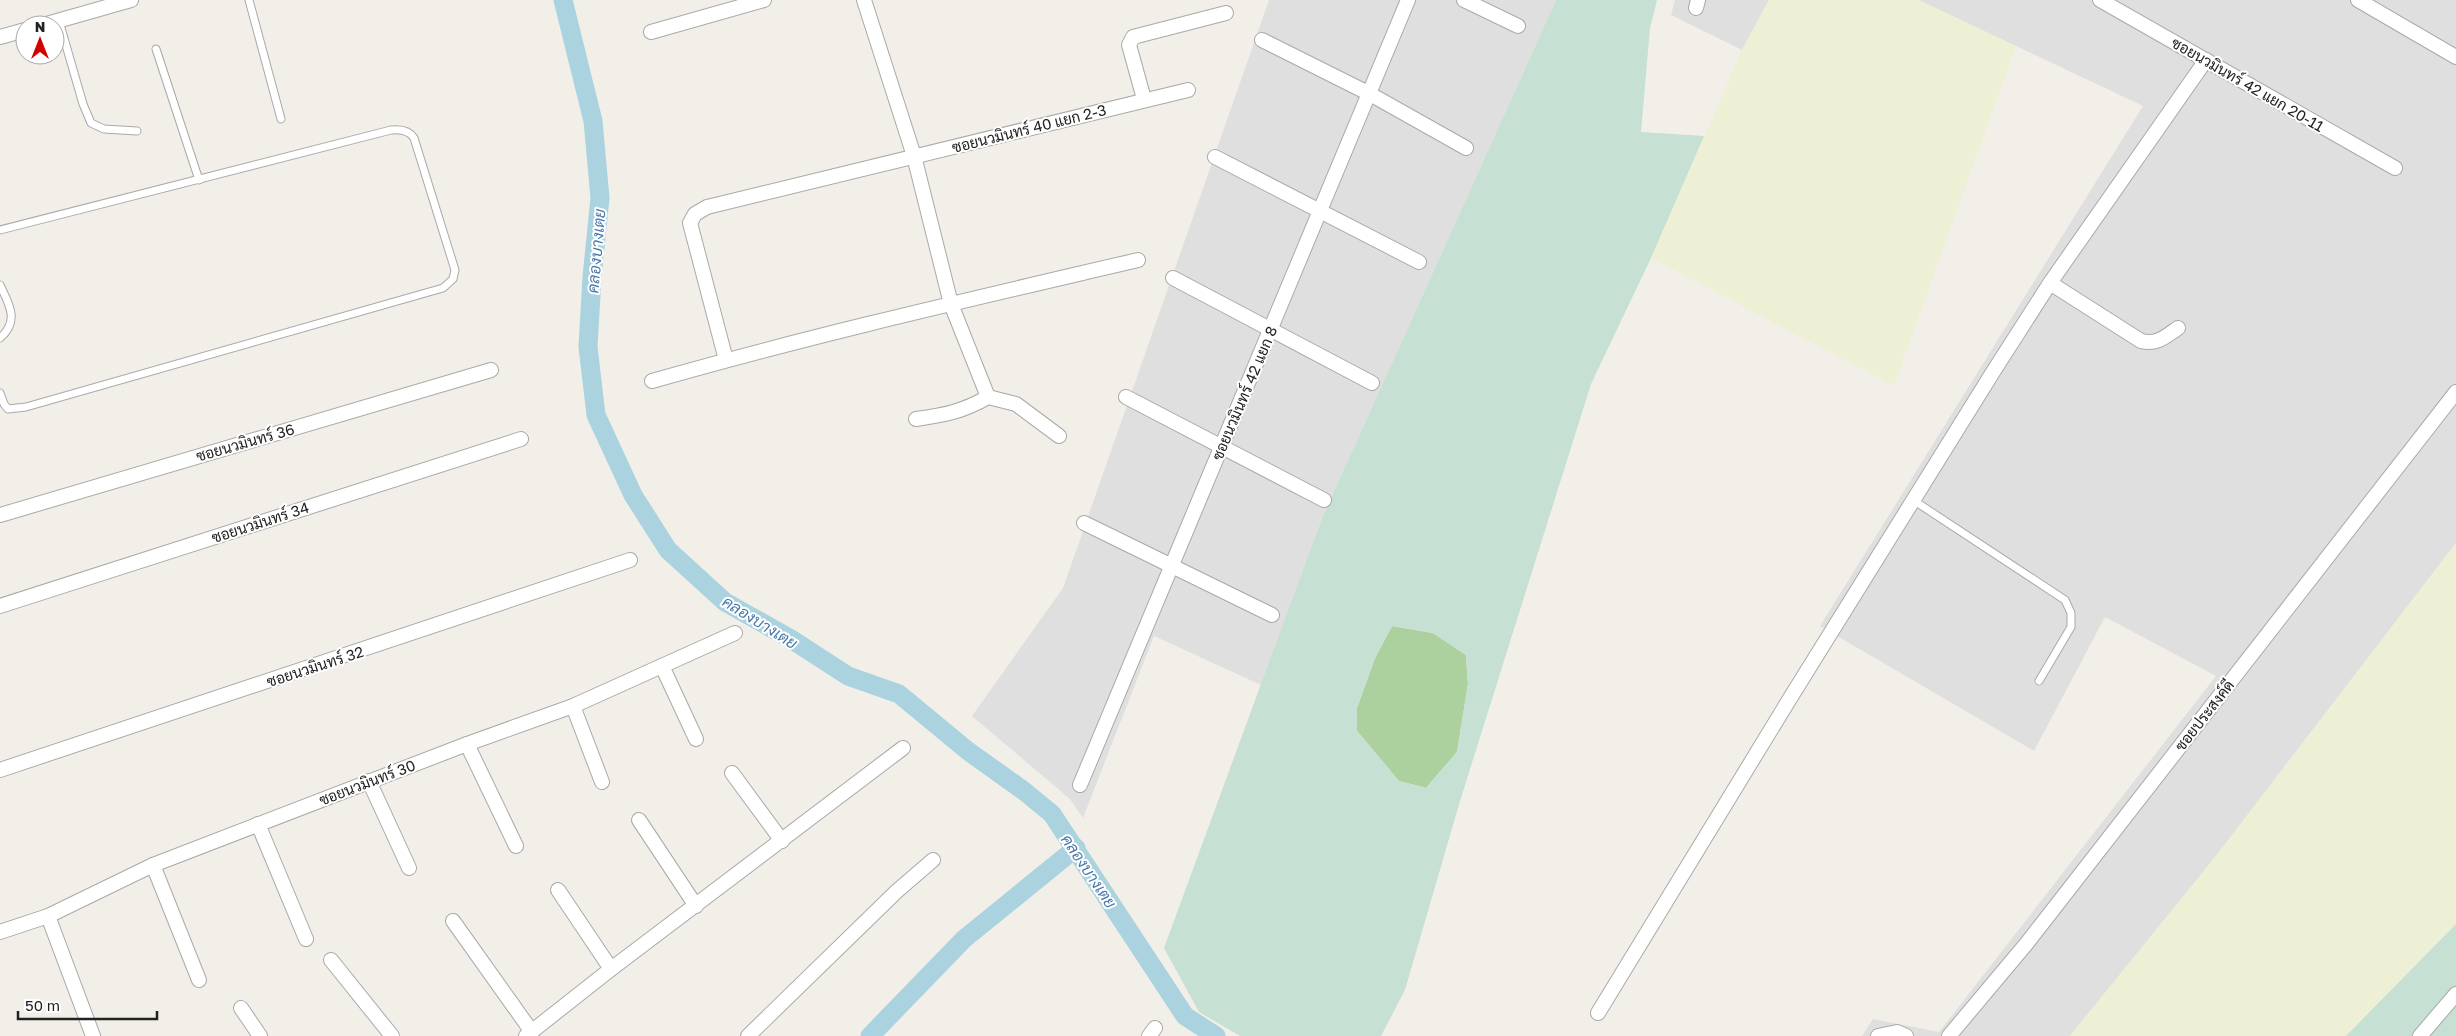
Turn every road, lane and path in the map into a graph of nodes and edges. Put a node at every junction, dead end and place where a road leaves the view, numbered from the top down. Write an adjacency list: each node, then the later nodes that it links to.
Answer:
1 (131, 0): 10 (street)
2 (249, 0): 23 (lane)
3 (764, 0): 12 (street)
4 (864, 0): 26 (street)
5 (1408, 0): 21 (street, ซอยนวมินทร์ 42 แยก 8)
6 (1464, 0): 11 (street)
7 (2100, 0): 19 (street, ซอยนวมินทร์ 42 แยก 20-11)
8 (2358, 0): 18 (street)
9 (1226, 13): 22 (street)
10 (65, 19)
11 (1518, 26)
12 (651, 32)
13 (15, 33): 14 (street)
14 (0, 37)
15 (1262, 40): 21 (street)
16 (65, 42): 24 (lane)
17 (156, 48): 29 (lane)
18 (2456, 57)
19 (2206, 60): 28 (street, ซอยนวมินทร์ 42 แยก 20-11); 35 (street)
20 (1188, 90): 22 (street, ซอยนวมินทร์ 40 แยก 2-3)
21 (1370, 94): 25 (street); 30 (street, ซอยนวมินทร์ 42 แยก 8)
22 (1144, 99): 26 (street, ซอยนวมินทร์ 40 แยก 2-3)
23 (281, 119)
24 (137, 131)
25 (1466, 148)
26 (914, 156): 37 (street); 41 (street, ซอยนวมินทร์ 40 แยก 2-3)
27 (1215, 158): 30 (street)
28 (2395, 168)
29 (199, 180): 31 (lane); 46 (lane)
30 (1320, 210): 33 (street); 39 (street, ซอยนวมินทร์ 42 แยก 8)
31 (0, 230)
32 (1138, 260): 37 (street)
33 (1419, 262)
34 (1173, 278): 39 (street)
35 (2050, 283): 38 (street); 54 (street)
36 (0, 284): 40 (lane)
37 (951, 304): 41 (street); 47 (street)
38 (2178, 328)
39 (1271, 330): 44 (street); 52 (street, ซอยนวมินทร์ 42 แยก 8)
40 (0, 338)
41 (726, 360): 43 (street)
42 (491, 370): 55 (street, ซอยนวมินทร์ 36)
43 (652, 381)
44 (1372, 383)
45 (2456, 392): 99 (street, ซอยประสงค์ดี)
46 (0, 393)
47 (988, 397): 49 (street); 50 (street)
48 (1126, 397): 52 (street)
49 (916, 419)
50 (1059, 436)
51 (521, 439): 59 (street, ซอยนวมินทร์ 34)
52 (1221, 445): 53 (street); 58 (street, ซอยนวมินทร์ 42 แยก 8)
53 (1324, 500)
54 (1913, 500): 63 (lane); 91 (street)
55 (0, 515)
56 (1084, 524): 58 (street)
57 (630, 560): 68 (street, ซอยนวมินทร์ 32)
58 (1171, 564): 60 (street); 72 (street, ซอยนวมินทร์ 42 แยก 8)
59 (0, 606)
60 (1272, 615)
61 (736, 633): 62 (street, ซอยนวมินทร์ 30)
62 (662, 666): 64 (street, ซอยนวมินทร์ 30); 65 (street)
63 (2039, 681)
64 (573, 706): 66 (street, ซอยนวมินทร์ 30); 71 (street)
65 (696, 739)
66 (466, 744): 70 (street, ซอยนวมินทร์ 30); 76 (street)
67 (903, 748): 75 (street)
68 (0, 770)
69 (732, 773): 75 (street)
70 (369, 782): 74 (street, ซอยนวมินทร์ 30); 79 (street)
71 (602, 782)
72 (1080, 785)
73 (638, 820): 81 (street)
74 (258, 824): 78 (street, ซอยนวมินทร์ 30); 85 (street)
75 (782, 841): 81 (street)
76 (516, 846)
77 (934, 860): 96 (street)
78 (153, 865): 82 (street, ซอยนวมินทร์ 30); 88 (street)
79 (408, 868)
80 (558, 890): 87 (street)
81 (696, 906): 87 (street)
82 (48, 916): 84 (street, ซอยนวมินทร์ 30); 93 (street)
83 (453, 921): 92 (street)
84 (0, 932)
85 (306, 939)
86 (331, 960): 95 (street)
87 (611, 969): 92 (street)
88 (199, 980)
89 (2456, 994): 100 (street)
90 (241, 1008): 94 (street)
91 (1598, 1014)
92 (529, 1034)
93 (93, 1036)
94 (260, 1036)
95 (392, 1036)
96 (748, 1036)
97 (1878, 1036): 98 (street)
98 (1906, 1036)
99 (1949, 1036)
100 (2420, 1036)

